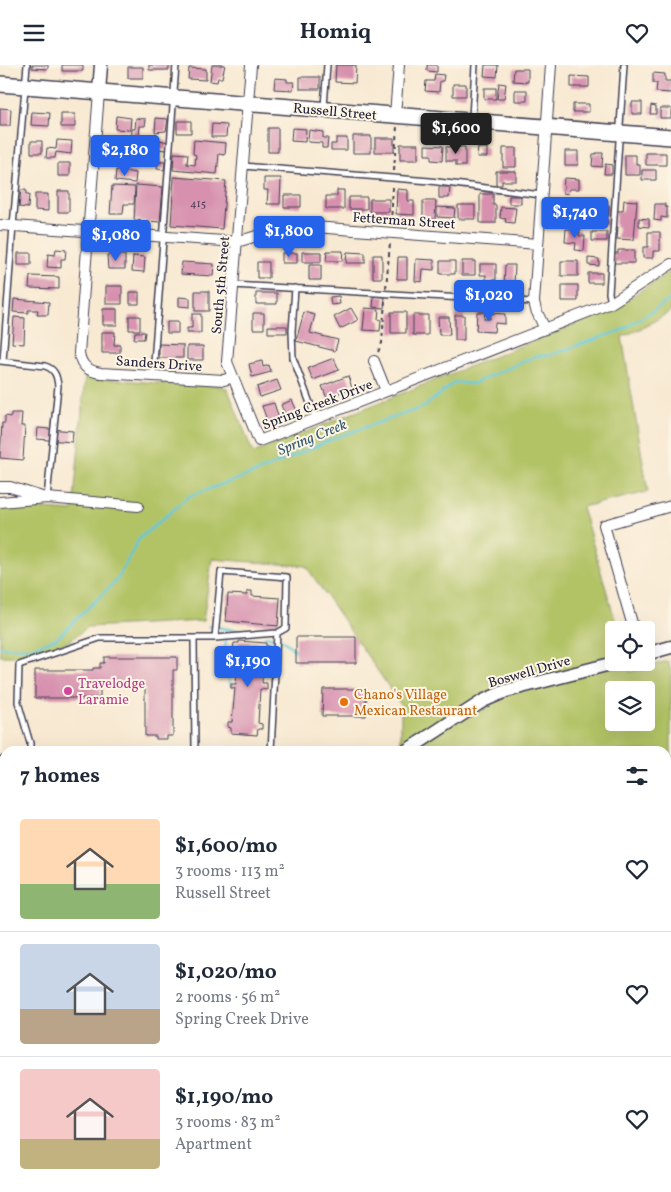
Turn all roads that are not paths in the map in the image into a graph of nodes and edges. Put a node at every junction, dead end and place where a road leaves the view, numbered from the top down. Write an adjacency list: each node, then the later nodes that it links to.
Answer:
1 (27, 65): 11 (lane)
2 (101, 65): 12 (street)
3 (176, 65): 13 (lane)
4 (251, 65): 14 (street, South 5th Street)
5 (327, 65): 15 (lane)
6 (399, 65): 16 (street)
7 (476, 65): 17 (lane)
8 (552, 65): 18 (street)
9 (624, 65): 19 (lane)
10 (0, 84): 11 (main road, Russell Street)
11 (25, 86): 12 (main road, Russell Street); 24 (lane)
12 (99, 92): 13 (main road, Russell Street); 25 (street)
13 (174, 98): 14 (main road, Russell Street); 26 (lane)
14 (248, 104): 15 (main road, Russell Street); 21 (street, South 5th Street)
15 (324, 110): 16 (main road, Russell Street)
16 (395, 115): 17 (main road, Russell Street)
17 (471, 121): 18 (main road, Russell Street)
18 (547, 127): 19 (main road, Russell Street); 22 (street)
19 (620, 133): 20 (main road, Russell Street); 33 (lane)
20 (671, 137)
21 (243, 166): 22 (lane); 27 (street, South 5th Street)
22 (542, 195): 28 (street)
23 (0, 225): 24 (street, Fetterman Street)
24 (12, 226): 25 (street, Fetterman Street); 35 (lane)
25 (87, 231): 26 (street, Fetterman Street); 37 (street, Sanders Drive)
26 (162, 237): 27 (street, Fetterman Street); 37 (lane)
27 (237, 242): 28 (street, Fetterman Street); 30 (street, South 5th Street)
28 (538, 244): 32 (street)
29 (671, 264): 33 (street, Spring Creek Drive)
30 (233, 285): 31 (lane); 38 (street, South 5th Street)
31 (295, 288): 32 (lane); 40 (lane)
32 (534, 302): 34 (street)
33 (611, 303): 34 (street, Spring Creek Drive)
34 (545, 329): 39 (street, Spring Creek Drive)
35 (2, 361): 43 (lane)
36 (374, 361): 39 (street, Spring Creek Drive)
37 (153, 377): 38 (street, Sanders Drive)
38 (233, 377): 41 (street, South 5th Street)
39 (386, 391): 40 (street, Spring Creek Drive)
40 (316, 419): 41 (street, Spring Creek Drive)
41 (259, 441)
42 (0, 487): 43 (street)
43 (47, 498): 44 (street); 45 (street)
44 (0, 502)
45 (138, 506)
46 (671, 506): 47 (street)
47 (631, 621)
48 (277, 633): 50 (lane); 50 (lane); 56 (lane)
49 (194, 638): 50 (lane); 54 (lane); 55 (lane)
50 (215, 638)
51 (671, 647): 52 (street)
52 (655, 651)
53 (605, 665): 57 (street, Boswell Drive)
54 (30, 746)
55 (195, 746)
56 (271, 746)
57 (414, 746)

